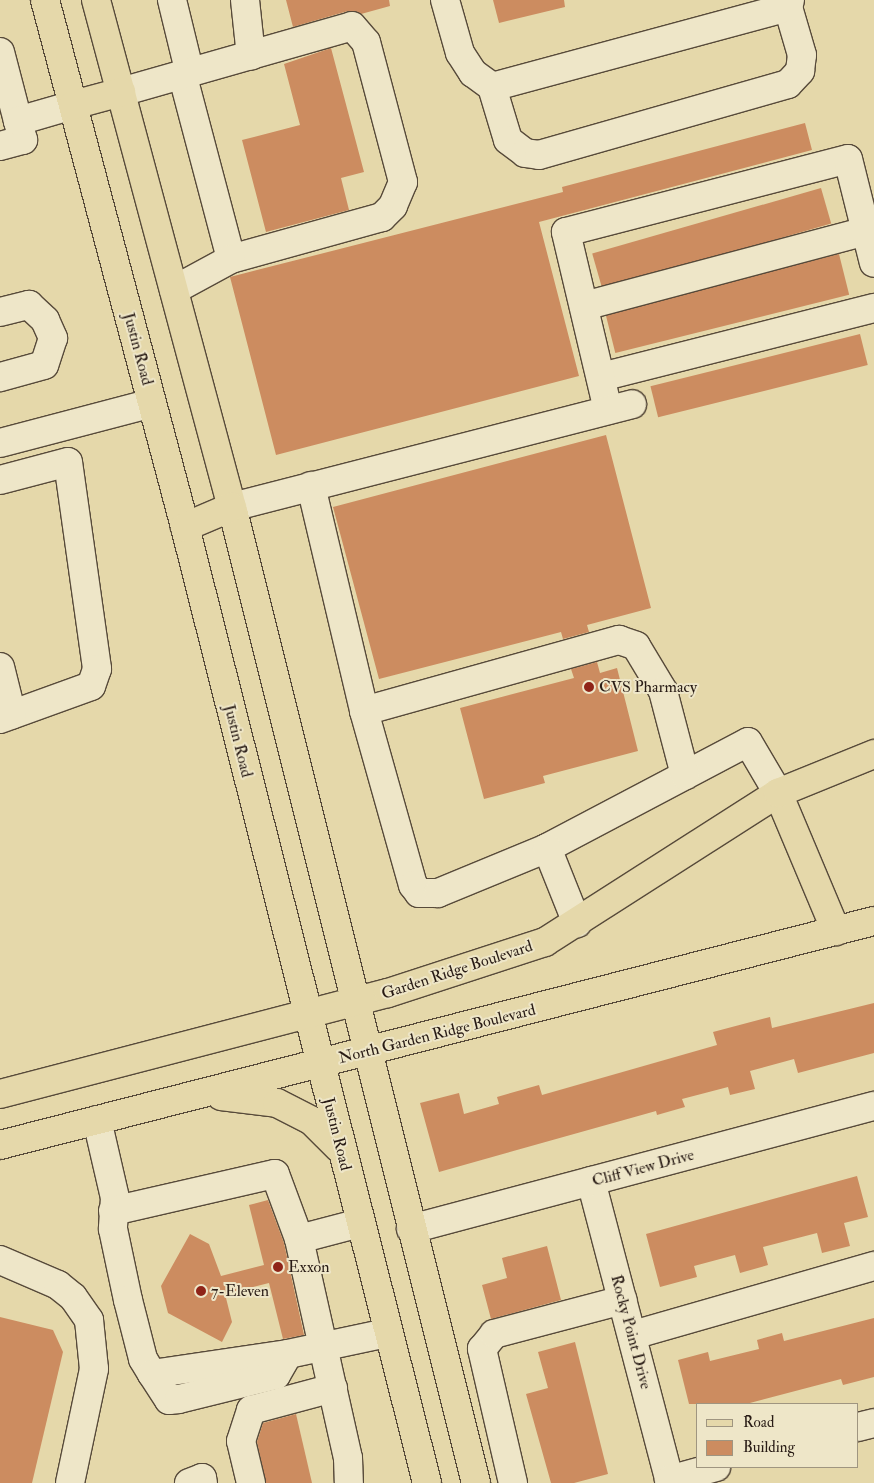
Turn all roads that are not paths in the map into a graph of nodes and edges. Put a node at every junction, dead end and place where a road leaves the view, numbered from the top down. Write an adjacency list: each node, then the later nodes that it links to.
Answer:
1 (45, 0): 12 (main road, Justin Road)
2 (96, 0): 11 (main road)
3 (172, 0): 9 (street)
4 (245, 0): 8 (street)
5 (446, 0): 10 (street)
6 (789, 3): 10 (street); 10 (street)
7 (0, 52): 13 (street)
8 (251, 56): 9 (street); 16 (street)
9 (186, 76): 11 (street); 16 (street)
10 (492, 87)
11 (121, 92): 12 (main road); 18 (main road)
12 (73, 105): 13 (street); 24 (main road, Justin Road)
13 (18, 120): 14 (street)
14 (0, 146)
15 (866, 230): 17 (street); 19 (street); 19 (street)
16 (231, 258): 18 (street)
17 (874, 263)
18 (174, 290): 28 (main road)
19 (584, 306): 23 (street)
20 (874, 308): 23 (street)
21 (0, 312): 22 (street)
22 (0, 376)
23 (600, 377): 27 (street)
24 (152, 404): 25 (street); 29 (main road, Justin Road)
25 (0, 443)
26 (0, 480): 32 (street)
27 (311, 486): 28 (street); 31 (street)
28 (232, 507): 29 (main road); 40 (main road)
29 (185, 527): 41 (main road, Justin Road)
30 (0, 667): 32 (street)
31 (364, 711): 34 (street); 36 (street)
32 (6, 717)
33 (874, 754): 35 (main road, Garden Ridge Boulevard)
34 (685, 775): 35 (street); 36 (street)
35 (778, 793): 38 (main road, Garden Ridge Boulevard); 39 (main road)
36 (547, 848): 38 (street)
37 (874, 921): 39 (main road, North Garden Ridge Boulevard)
38 (577, 923): 40 (main road, Garden Ridge Boulevard)
39 (836, 931): 42 (main road, North Garden Ridge Boulevard)
40 (353, 1001): 41 (main road, Garden Ridge Boulevard); 42 (main road)
41 (305, 1013): 43 (main road, Justin Road); 44 (main road, Garden Ridge Boulevard)
42 (368, 1052): 43 (main road, North Garden Ridge Boulevard); 53 (main road)
43 (319, 1065): 45 (main road, North Garden Ridge Boulevard); 49 (main road, Justin Road)
44 (0, 1094)
45 (187, 1098): 47 (main road, North Garden Ridge Boulevard); 49 (main road)
46 (874, 1106): 50 (street, Cliff View Drive)
47 (97, 1120): 48 (main road, North Garden Ridge Boulevard); 51 (street)
48 (0, 1145)
49 (341, 1152): 52 (main road, Justin Road)
50 (591, 1181): 53 (street, Cliff View Drive); 57 (street, Rocky Point Drive)
51 (113, 1211): 54 (street); 60 (street)
52 (360, 1223): 54 (street); 58 (main road, Justin Road)
53 (411, 1230): 72 (main road)
54 (299, 1239): 60 (street)
55 (0, 1260): 66 (street)
56 (874, 1266): 59 (street)
57 (623, 1300): 59 (street, Rocky Point Drive); 73 (street)
58 (386, 1333): 60 (street); 71 (main road, Justin Road)
59 (633, 1335): 65 (street, Rocky Point Drive)
60 (323, 1347): 61 (street)
61 (332, 1388): 69 (street); 70 (street)
62 (874, 1423): 63 (street)
63 (859, 1427)
64 (713, 1468): 65 (street)
65 (670, 1481)
66 (70, 1483)
67 (189, 1483): 68 (street)
68 (203, 1483)
69 (252, 1483)
70 (349, 1483)
71 (427, 1483)
72 (476, 1483)
73 (513, 1483)

